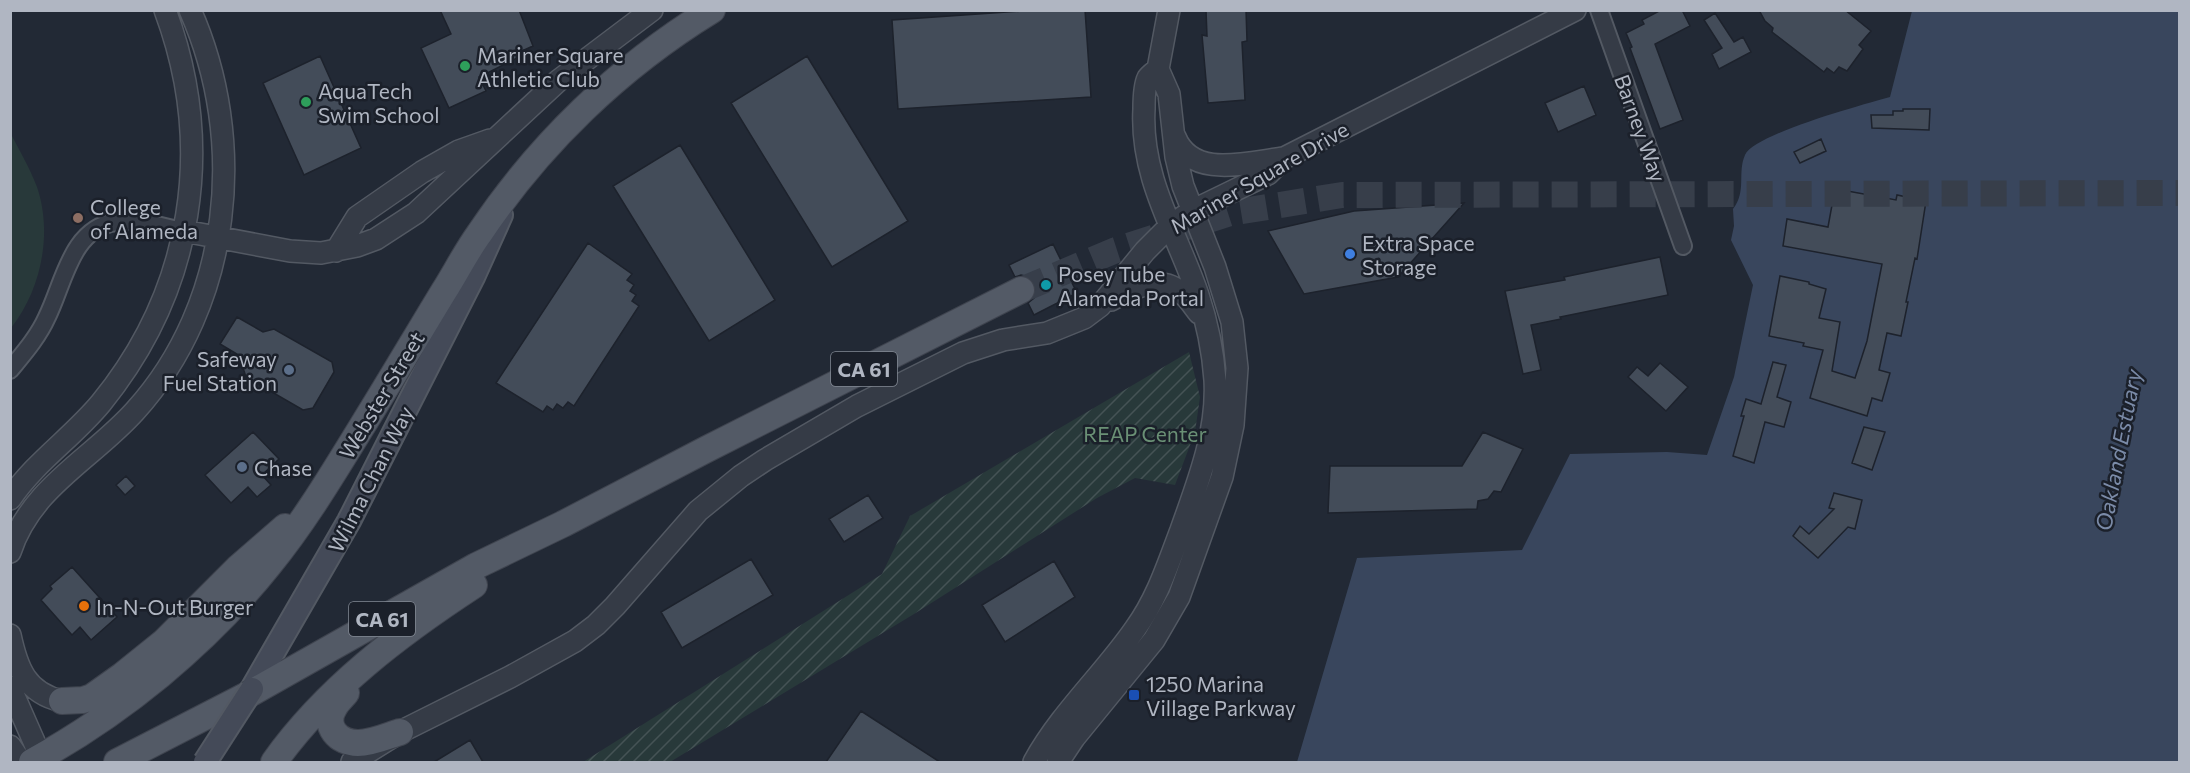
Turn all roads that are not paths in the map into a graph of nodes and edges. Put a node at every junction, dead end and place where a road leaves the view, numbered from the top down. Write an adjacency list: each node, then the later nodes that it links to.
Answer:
1 (165, 10): 15 (street)
2 (190, 10): 16 (street)
3 (652, 10): 10 (street)
4 (711, 10): 12 (main road, Webster Street)
5 (1169, 10): 8 (street)
6 (1575, 10): 11 (street, Mariner Square Drive)
7 (1599, 10): 17 (street, Barney Way)
8 (1158, 69): 9 (street); 14 (street)
9 (1171, 125): 11 (street); 13 (street)
10 (496, 138): 18 (street); 18 (street)
11 (1284, 158): 13 (street, Mariner Square Drive)
12 (515, 184): 23 (main road, Webster Street); 35 (main road, Wilma Chan Way, bridge)
13 (1192, 211): 14 (street, Mariner Square Drive); 39 (street)
14 (1170, 226): 20 (street, Mariner Square Drive); 21 (street)
15 (184, 231): 16 (street); 22 (street); 24 (street)
16 (218, 237): 18 (street); 26 (street)
17 (1683, 246)
18 (336, 251)
19 (1022, 290): 25 (main road, CA 61)
20 (1100, 306): 21 (street); 31 (street, Mariner Square Drive)
21 (1205, 321): 38 (street)
22 (10, 369)
23 (318, 498): 30 (main road); 33 (main road, Webster Street)
24 (10, 499)
25 (563, 524): 28 (main road); 34 (main road, CA 61)
26 (10, 552)
27 (10, 635): 30 (street)
28 (377, 655): 31 (main road); 36 (main road)
29 (10, 687): 33 (street)
30 (62, 701)
31 (400, 732): 37 (street, Mariner Square Drive)
32 (10, 746): 33 (street)
33 (34, 761)
34 (117, 762)
35 (204, 762)
36 (274, 762)
37 (352, 762)
38 (1034, 762)
39 (1058, 762)

